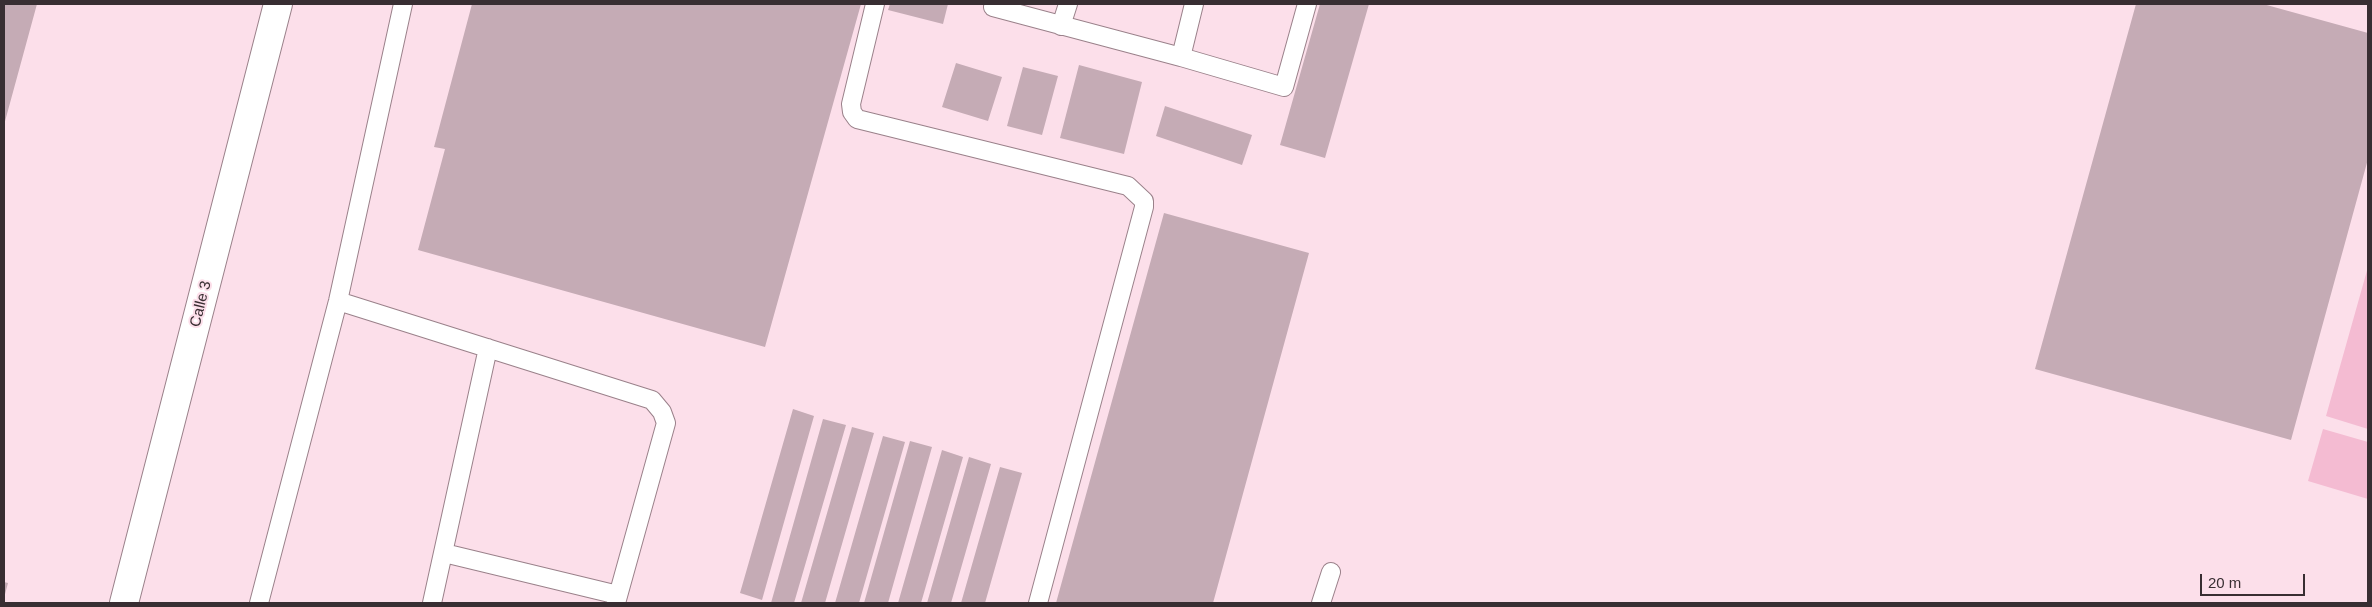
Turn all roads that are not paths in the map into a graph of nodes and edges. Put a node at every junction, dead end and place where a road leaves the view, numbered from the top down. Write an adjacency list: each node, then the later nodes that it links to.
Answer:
1 (278, 4): 15 (street, Calle 3)
2 (403, 4): 10 (lane)
3 (875, 4): 18 (lane)
4 (994, 4): 8 (lane)
5 (1068, 4): 8 (lane)
6 (1194, 4): 9 (lane)
7 (1307, 4): 9 (lane)
8 (1062, 26): 9 (lane)
9 (1180, 57)
10 (338, 301): 11 (lane); 16 (lane)
11 (488, 348): 12 (lane); 14 (lane)
12 (444, 552): 14 (lane); 17 (lane)
13 (1331, 572): 19 (lane)
14 (617, 599)
15 (124, 603)
16 (259, 603)
17 (432, 603)
18 (1038, 603)
19 (1321, 603)

